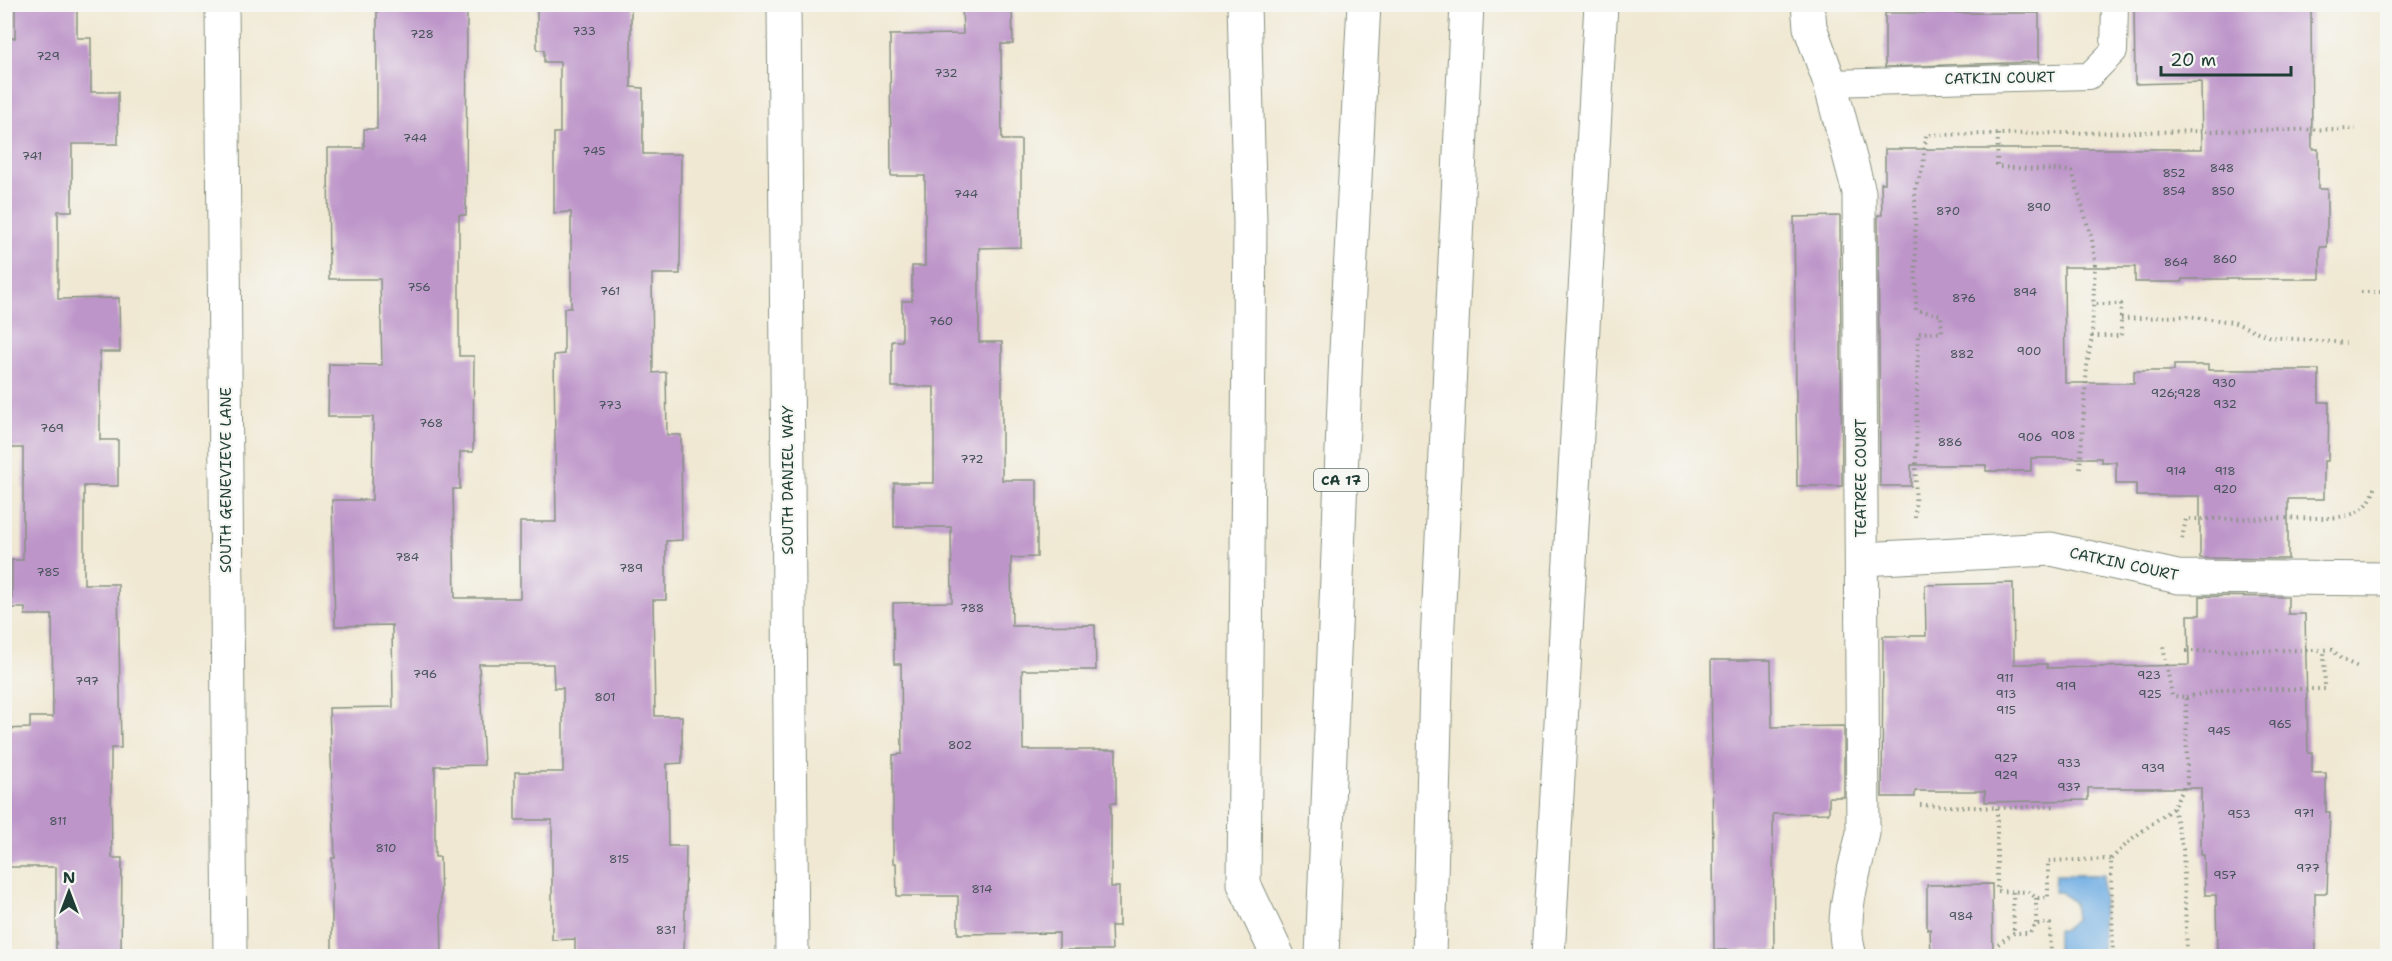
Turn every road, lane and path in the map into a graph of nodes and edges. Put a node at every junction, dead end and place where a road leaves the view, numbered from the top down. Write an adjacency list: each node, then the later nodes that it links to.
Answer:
1 (222, 4): 38 (main road, SOUTH GENEVIEVE LANE)
2 (784, 4): 39 (main road, SOUTH DANIEL WAY)
3 (1244, 4): 40 (main road)
4 (1364, 4): 41 (main road, CA 17)
5 (1467, 4): 42 (main road)
6 (1601, 4): 43 (main road)
7 (1808, 4): 9 (main road, TEATREE COURT)
8 (2115, 4): 9 (lane, CATKIN COURT)
9 (1830, 82): 22 (main road, TEATREE COURT)
10 (2356, 129): 11 (path)
11 (1998, 134): 14 (path); 20 (path)
12 (2361, 292): 13 (path)
13 (2388, 292)
14 (2092, 304): 15 (path); 16 (path)
15 (2121, 319): 16 (path); 17 (path)
16 (2092, 336): 18 (path)
17 (2346, 343)
18 (2080, 468)
19 (2376, 486): 21 (path)
20 (1915, 528)
21 (2182, 541)
22 (1862, 559): 23 (main road, CATKIN COURT); 44 (main road, TEATREE COURT)
23 (2388, 579)
24 (2163, 645): 28 (path)
25 (2324, 650): 26 (path); 27 (path); 28 (path)
26 (2186, 651)
27 (2360, 668)
28 (2186, 697): 32 (path)
29 (1920, 805): 31 (path)
30 (2058, 806): 31 (path)
31 (1997, 808): 34 (path)
32 (2173, 808): 33 (path); 48 (path)
33 (2111, 859): 35 (path); 47 (path)
34 (2013, 892): 35 (path); 37 (path)
35 (2036, 898): 36 (path)
36 (2036, 924): 37 (path); 46 (path)
37 (2014, 933): 45 (path)
38 (230, 957)
39 (792, 957)
40 (1278, 957)
41 (1322, 957)
42 (1429, 957)
43 (1548, 957)
44 (1850, 957)
45 (1998, 957)
46 (2051, 957)
47 (2113, 957)
48 (2187, 957)

